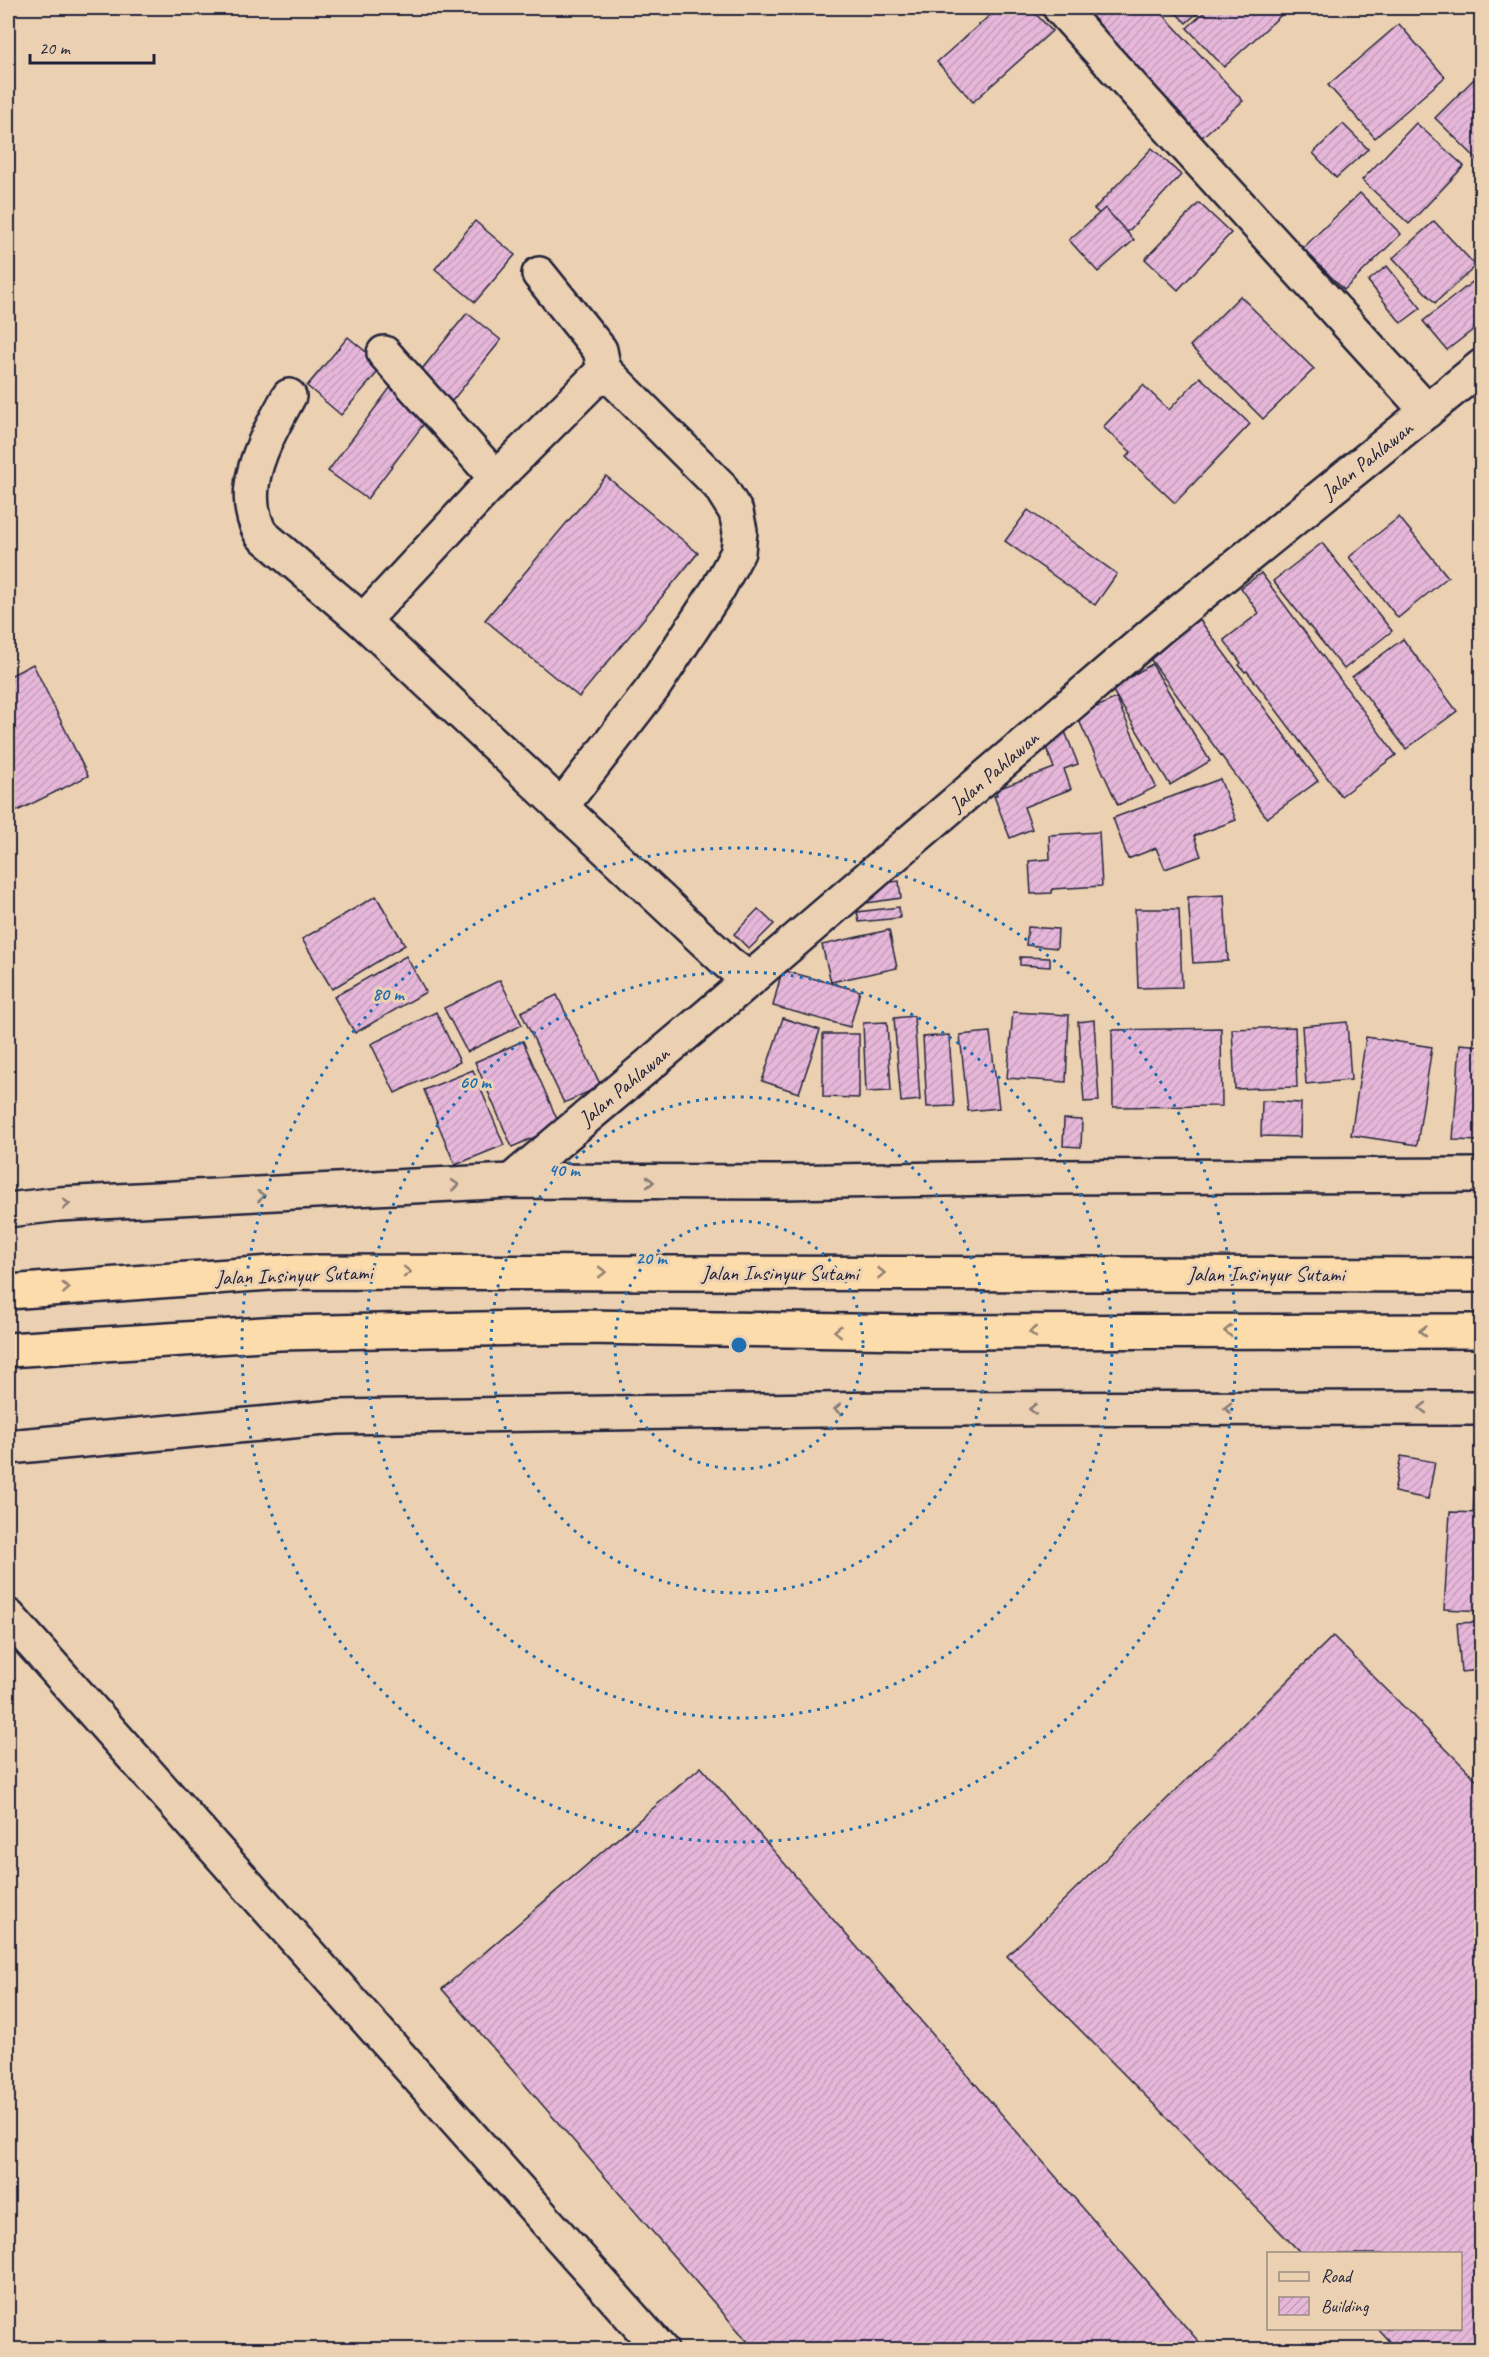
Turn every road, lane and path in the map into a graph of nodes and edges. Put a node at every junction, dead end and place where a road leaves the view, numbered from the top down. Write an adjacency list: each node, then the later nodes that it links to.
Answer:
1 (1060, 8): 7 (street)
2 (539, 274): 5 (street)
3 (384, 353): 8 (street)
4 (1482, 366): 7 (street, Jalan Pahlawan)
5 (604, 370): 8 (street); 10 (street)
6 (289, 396): 9 (street)
7 (1427, 411): 11 (street, Jalan Pahlawan)
8 (496, 478): 9 (street)
9 (363, 621): 10 (street)
10 (561, 807): 11 (street)
11 (750, 980): 13 (street, Jalan Pahlawan)
12 (1482, 1175): 13 (street, one-way to 12)
13 (512, 1181): 14 (street, one-way to 13)
14 (8, 1210)
15 (1482, 1275): 16 (highway, Jalan Insinyur Sutami, one-way to 15)
16 (8, 1292)
17 (1482, 1331): 18 (highway, one-way to 18)
18 (8, 1350)
19 (1482, 1408): 20 (street, one-way to 20)
20 (8, 1447)
21 (8, 1616): 22 (street)
22 (661, 2349)

